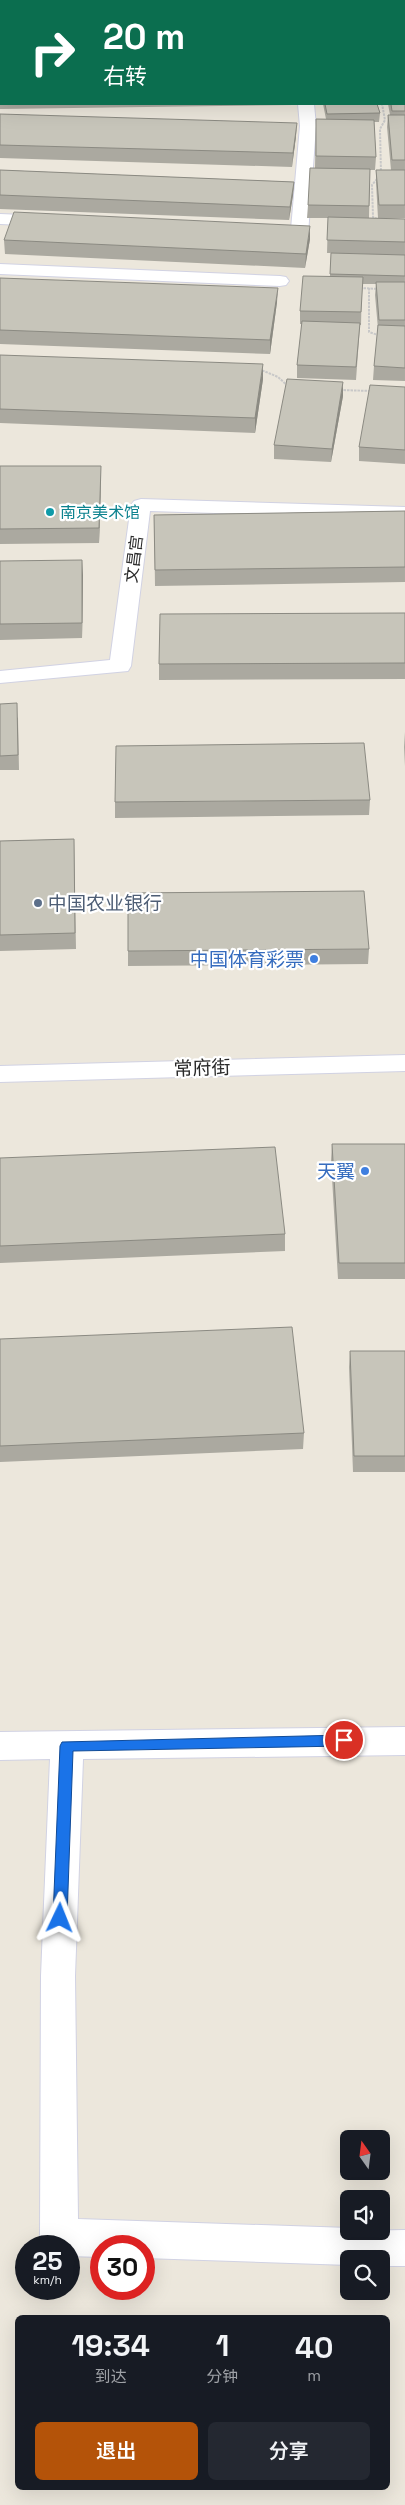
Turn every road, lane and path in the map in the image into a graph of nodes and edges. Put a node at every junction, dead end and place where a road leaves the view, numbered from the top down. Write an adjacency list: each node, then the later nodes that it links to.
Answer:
1 (306, 105): 4 (street)
2 (382, 105): 8 (path)
3 (288, 125): 4 (street)
4 (308, 126): 6 (street)
5 (284, 186): 6 (street)
6 (303, 186): 10 (street)
7 (0, 219): 9 (street)
8 (379, 221)
9 (69, 222)
10 (257, 232)
11 (0, 269): 12 (street)
12 (280, 281)
13 (351, 288): 14 (path)
14 (369, 288): 15 (path); 16 (path)
15 (387, 289)
16 (386, 336)
17 (258, 369): 18 (path)
18 (295, 387)
19 (339, 390): 20 (path)
20 (376, 391)
21 (405, 513): 22 (street, 文昌宫)
22 (0, 677)
23 (405, 1062): 24 (street, 常府街)
24 (0, 1074)
25 (405, 1741): 27 (street)
26 (0, 1746): 27 (street)
27 (66, 1746): 28 (street)
28 (405, 2248)

